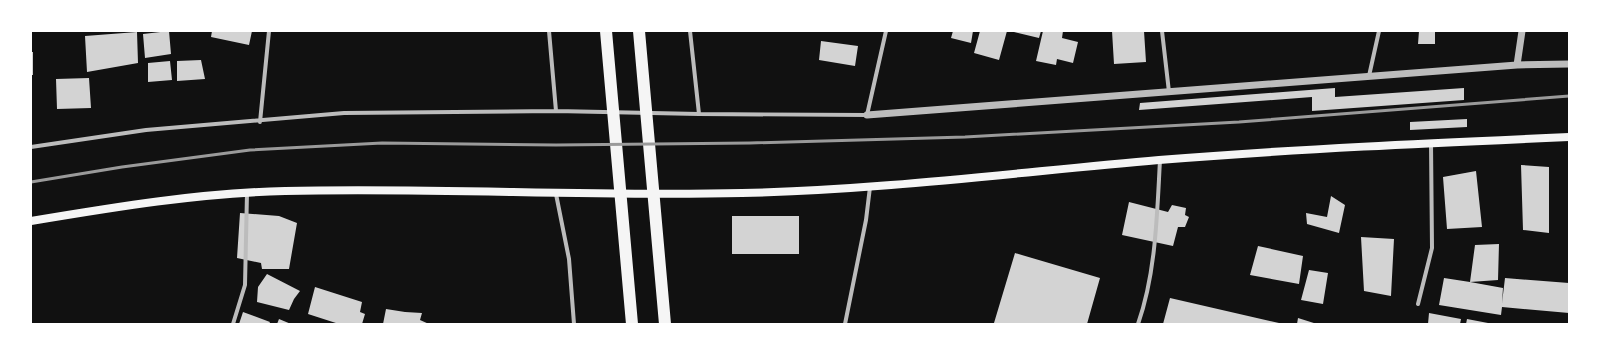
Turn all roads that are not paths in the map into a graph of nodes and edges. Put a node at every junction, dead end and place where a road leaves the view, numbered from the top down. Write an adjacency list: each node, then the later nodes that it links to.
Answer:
1 (269, 31): 17 (street)
2 (549, 31): 14 (street)
3 (606, 31): 29 (highway)
4 (639, 31): 30 (highway)
5 (690, 31): 15 (street)
6 (886, 31): 16 (street)
7 (1162, 31): 13 (street)
8 (1379, 31): 12 (street)
9 (1522, 31): 11 (street)
10 (1569, 64): 11 (street)
11 (1517, 65): 12 (street)
12 (1369, 76): 13 (street)
13 (1169, 92): 16 (street)
14 (556, 111): 15 (street); 17 (street)
15 (699, 114): 16 (street)
16 (867, 115)
17 (260, 122): 20 (street)
18 (1569, 136): 19 (main road)
19 (1431, 143): 21 (main road); 26 (street)
20 (31, 147)
21 (1160, 160): 22 (main road); 32 (street)
22 (870, 186): 24 (main road); 31 (street)
23 (247, 193): 24 (main road); 25 (main road); 27 (street)
24 (556, 194): 28 (street)
25 (33, 222)
26 (1418, 304)
27 (233, 324)
28 (574, 324)
29 (632, 324)
30 (666, 324)
31 (844, 324)
32 (1138, 324)

